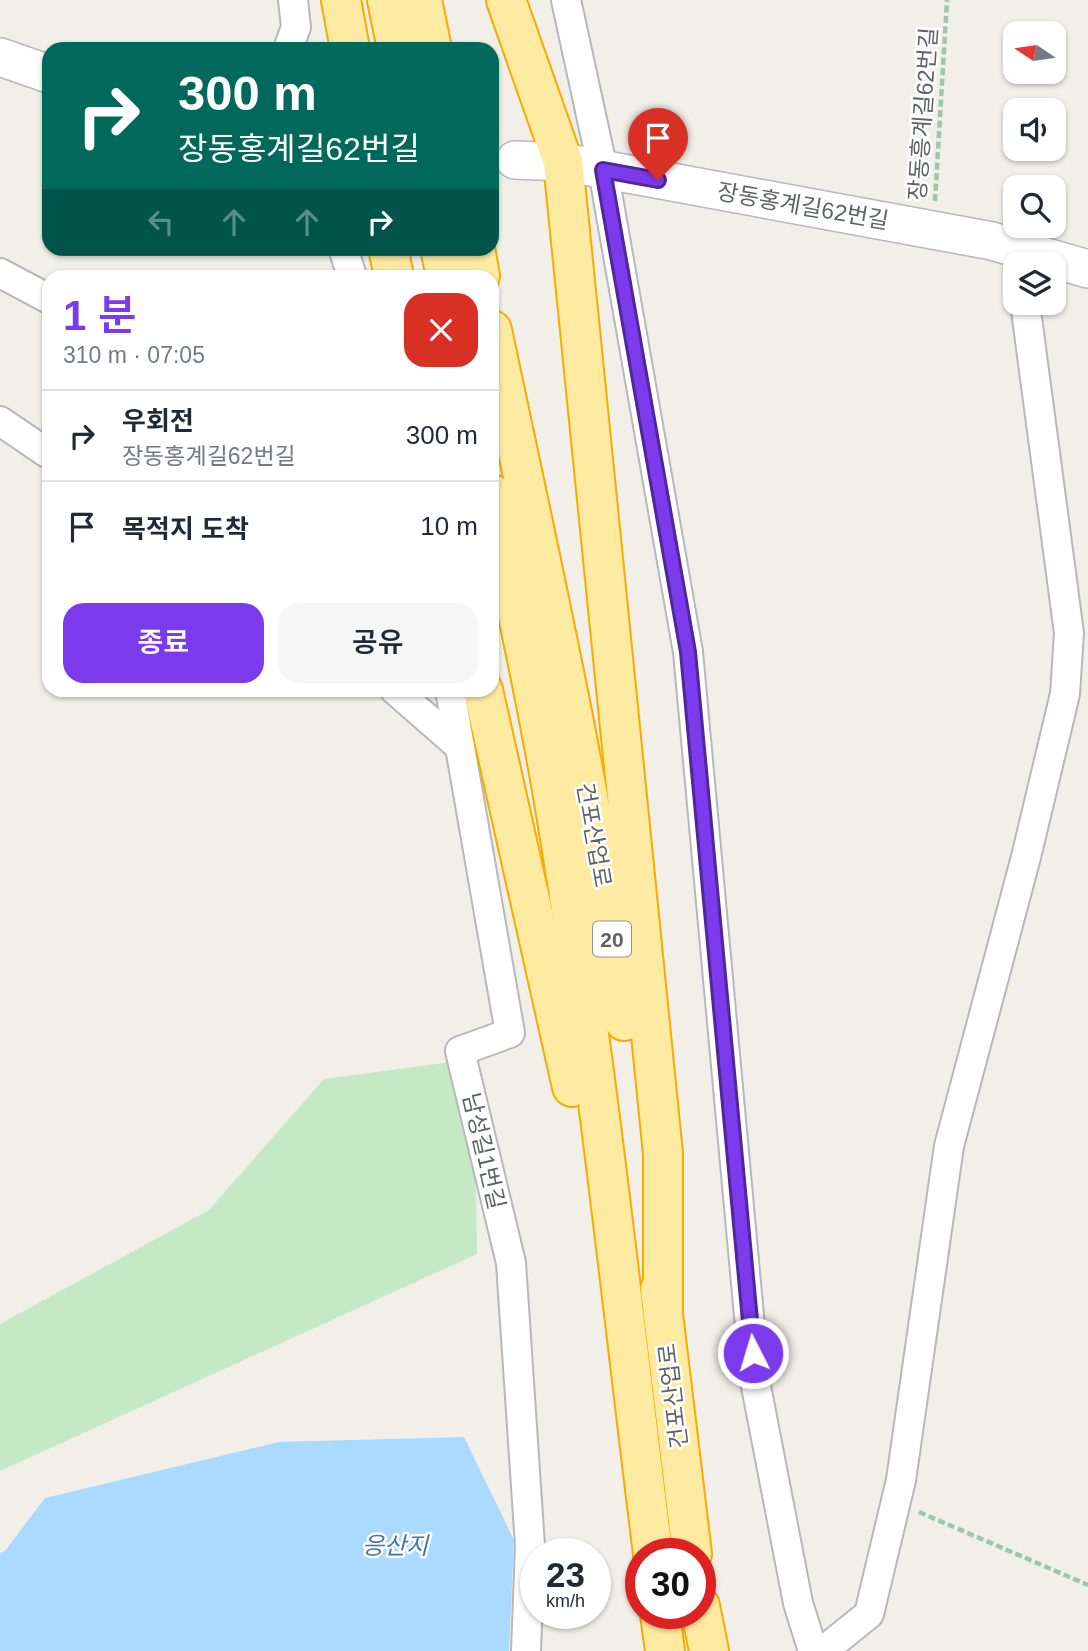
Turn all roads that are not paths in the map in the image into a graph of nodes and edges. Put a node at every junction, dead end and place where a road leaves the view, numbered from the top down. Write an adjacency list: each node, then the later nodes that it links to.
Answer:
1 (293, 0): 7 (street)
2 (341, 0): 8 (highway)
3 (387, 0): 9 (highway)
4 (422, 0): 10 (highway)
5 (506, 0): 14 (highway)
6 (566, 0): 15 (street)
7 (291, 42)
8 (348, 42)
9 (396, 42)
10 (431, 42)
11 (0, 57): 12 (street)
12 (42, 72)
13 (515, 160): 14 (street, 장동홍계길62번길)
14 (563, 162): 15 (street, 장동홍계길62번길); 31 (highway)
15 (603, 170): 16 (street, 장동홍계길62번길); 42 (street)
16 (1012, 252)
17 (1066, 265): 18 (street, 장동홍계길62번길)
18 (1088, 269)
19 (0, 273): 20 (street)
20 (42, 295)
21 (1027, 315): 43 (street)
22 (499, 363): 31 (highway, 건포산업로 / 20)
23 (0, 421): 24 (street)
24 (42, 450)
25 (499, 527): 30 (highway, 건포산업로 / 20)
26 (403, 697): 29 (street)
27 (451, 697): 29 (street, 남성길1번길)
28 (485, 697): 30 (highway)
29 (460, 747): 38 (street, 남성길1번길)
30 (622, 1309): 32 (highway, 건포산업로 / 20)
31 (663, 1314): 33 (highway, 건포산업로 / 20)
32 (651, 1538)
33 (690, 1538)
34 (652, 1629): 39 (highway)
35 (662, 1629): 40 (highway)
36 (702, 1629): 41 (highway)
37 (703, 1629): 41 (highway)
38 (526, 1651)
39 (651, 1651)
40 (665, 1651)
41 (706, 1651)
42 (813, 1651)
43 (823, 1651)

